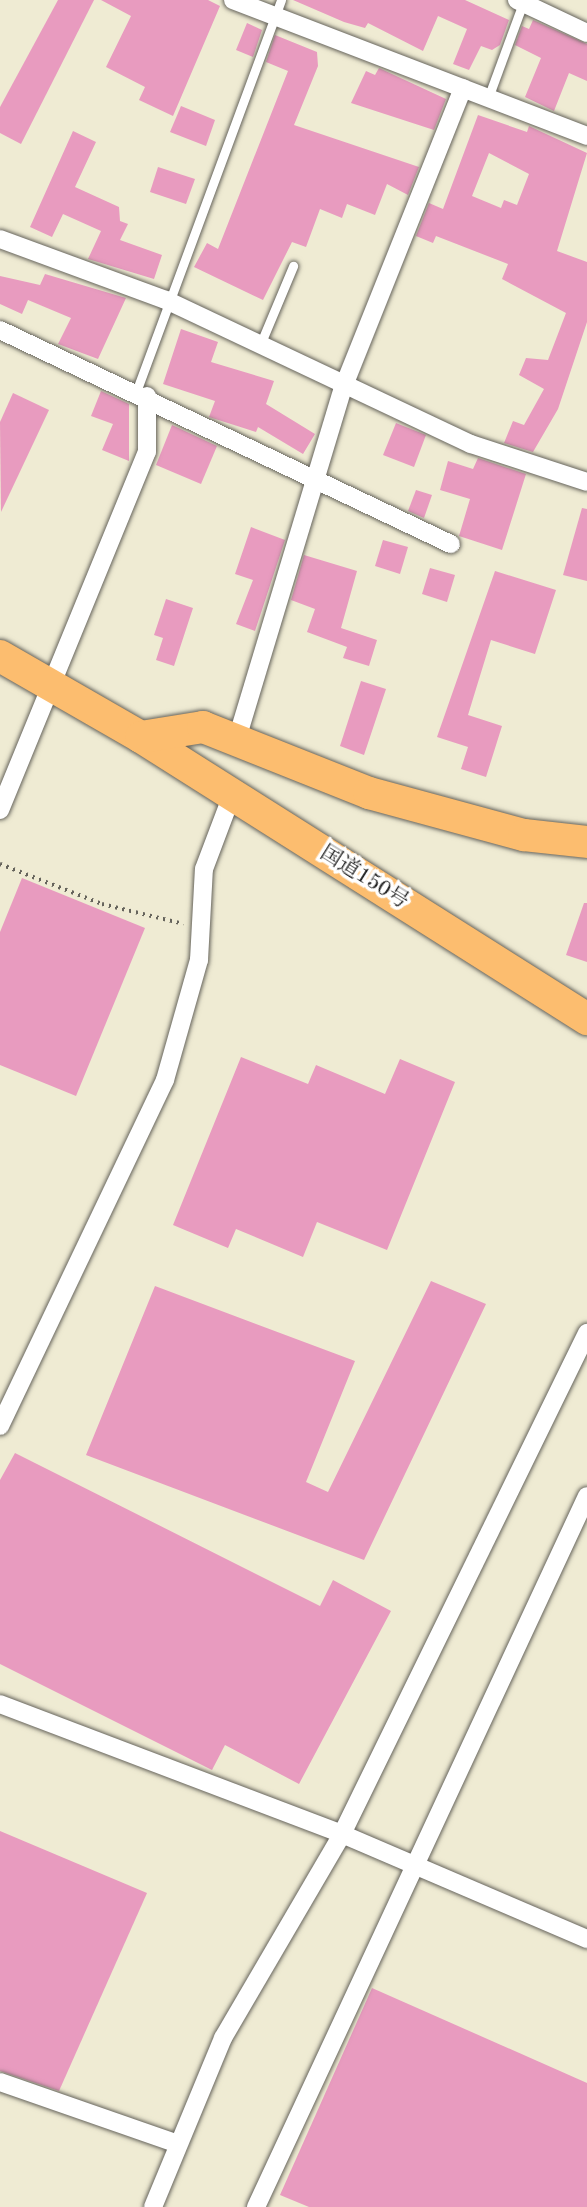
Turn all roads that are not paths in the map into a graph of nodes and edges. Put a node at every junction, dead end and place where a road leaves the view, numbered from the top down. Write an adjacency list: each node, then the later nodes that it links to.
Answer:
1 (233, 0): 3 (street)
2 (520, 1): 4 (street); 6 (lane)
3 (278, 8): 5 (street); 10 (lane)
4 (587, 33)
5 (463, 88): 6 (street); 13 (street)
6 (488, 98): 7 (street)
7 (587, 136)
8 (0, 239): 10 (street)
9 (293, 266): 12 (lane)
10 (168, 302): 12 (street); 14 (lane)
11 (0, 330): 14 (street)
12 (259, 346): 13 (street)
13 (343, 388): 15 (street); 16 (street)
14 (141, 394): 15 (street); 19 (street)
15 (313, 482): 17 (street); 21 (street)
16 (587, 482)
17 (451, 544)
18 (0, 656): 19 (highway, 国道150号)
19 (51, 683): 20 (highway, 国道150号); 23 (street)
20 (141, 737): 21 (highway); 22 (highway, 国道150号)
21 (236, 742): 24 (highway)
22 (232, 795): 25 (highway, 国道150号); 27 (street)
23 (0, 810)
24 (587, 842)
25 (587, 1019)
26 (587, 1333): 30 (street)
27 (0, 1426)
28 (587, 1496): 31 (street)
29 (0, 1704): 30 (street)
30 (342, 1834): 31 (street); 34 (street)
31 (418, 1869): 32 (street); 36 (street)
32 (587, 1939)
33 (0, 2082): 34 (street)
34 (178, 2144): 35 (street)
35 (153, 2207)
36 (256, 2207)

